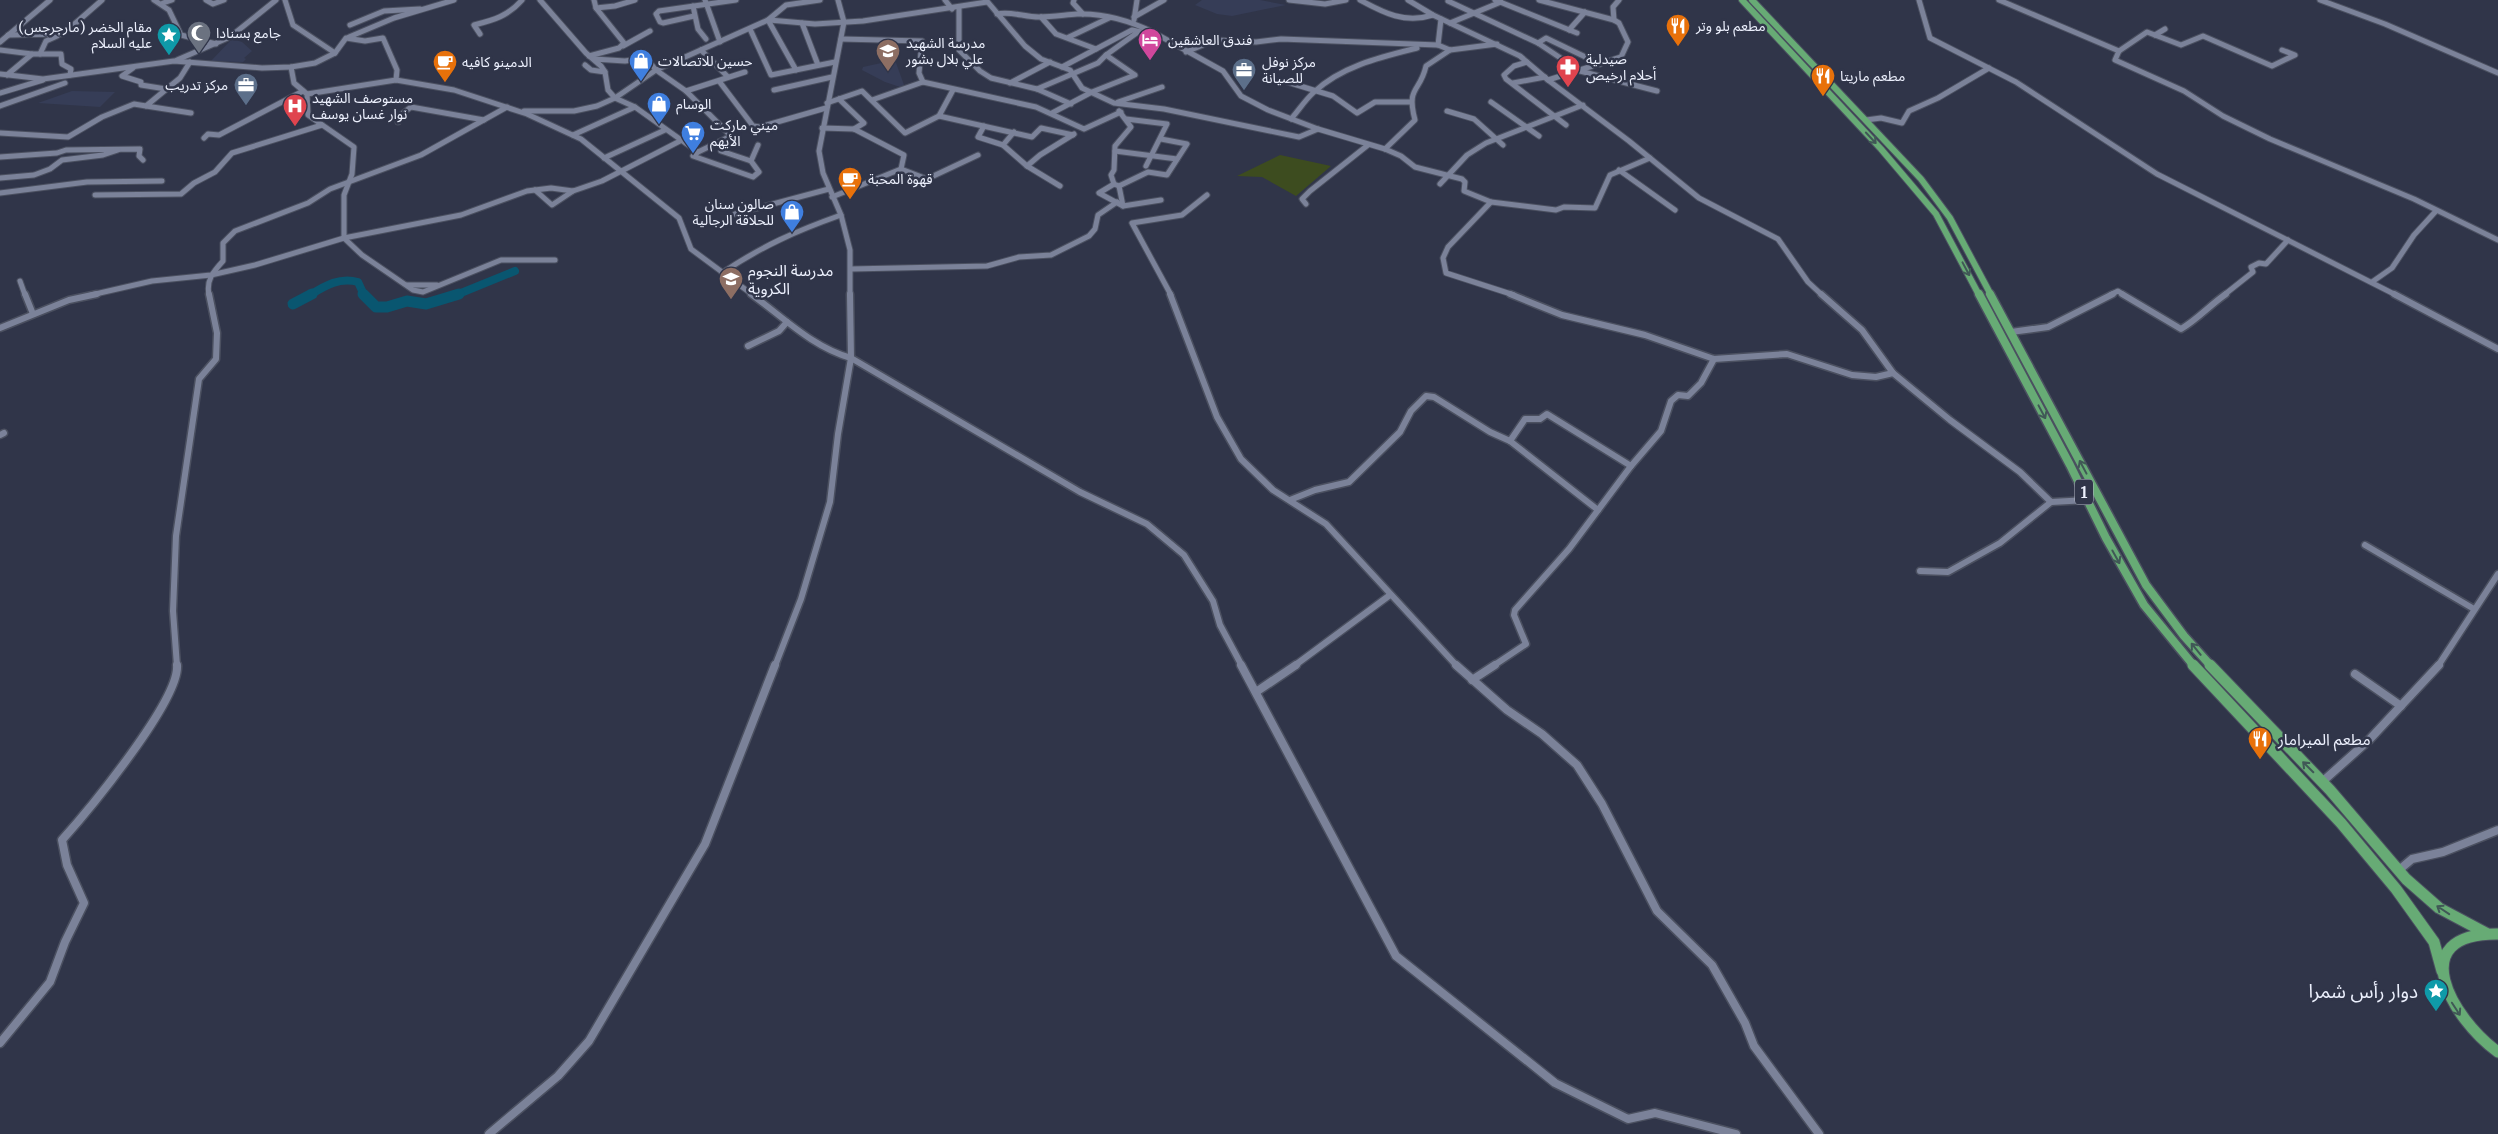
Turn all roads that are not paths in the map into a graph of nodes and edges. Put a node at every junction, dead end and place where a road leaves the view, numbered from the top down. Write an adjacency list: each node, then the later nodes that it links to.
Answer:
1 (50, 0): 70 (street)
2 (102, 0): 68 (street)
3 (154, 0): 39 (street)
4 (172, 0): 39 (street)
5 (206, 0): 6 (street)
6 (224, 0)
7 (276, 0): 80 (street)
8 (286, 0): 92 (street)
9 (454, 0): 44 (street)
10 (522, 0): 69 (street)
11 (540, 0): 96 (street)
12 (594, 0): 41 (street)
13 (635, 0): 41 (street)
14 (736, 0): 36 (street)
15 (820, 0): 38 (street)
16 (838, 0): 17 (street); 57 (street)
17 (843, 0)
18 (945, 0): 43 (street)
19 (1074, 0): 47 (street)
20 (1137, 0): 52 (street)
21 (1164, 0): 52 (street)
22 (1289, 0): 23 (street)
23 (1346, 0)
24 (1360, 0): 49 (street)
25 (1408, 0): 49 (street)
26 (1506, 0): 35 (street)
27 (1539, 0): 45 (street)
28 (1619, 0): 56 (street)
29 (1742, 0): 160 (main road, 1)
30 (1752, 0): 156 (main road, 1)
31 (1919, 0): 107 (street)
32 (1999, 0): 90 (street)
33 (2320, 0): 114 (street)
34 (987, 1): 42 (street); 46 (street)
35 (1498, 1): 48 (street); 64 (street)
36 (705, 2): 40 (street); 78 (street)
37 (1448, 2): 48 (street)
38 (786, 3): 55 (street)
39 (163, 4): 80 (street)
40 (693, 6): 50 (street); 50 (street)
41 (596, 8): 82 (street)
42 (958, 8): 43 (street); 129 (street)
43 (952, 9): 57 (street)
44 (425, 10): 61 (street); 73 (street)
45 (1585, 12): 56 (street); 64 (street)
46 (997, 14): 51 (street); 100 (street)
47 (1083, 14): 51 (street); 53 (street)
48 (1476, 14): 59 (street); 79 (street)
49 (1433, 15): 54 (street)
50 (694, 16): 75 (street)
51 (1041, 17): 74 (street)
52 (1134, 17): 60 (street)
53 (1109, 18): 60 (street); 74 (street)
54 (1441, 19): 59 (street); 83 (street)
55 (768, 20): 58 (street); 62 (street); 110 (street)
56 (1614, 20): 102 (street)
57 (844, 22): 58 (street); 76 (street)
58 (802, 23): 103 (street)
59 (1450, 23): 81 (street)
60 (1134, 24): 65 (street); 72 (street)
61 (350, 25)
62 (750, 29): 78 (street); 110 (street)
63 (2165, 29): 71 (street)
64 (1569, 30): 67 (street)
65 (1135, 31): 72 (street); 87 (street); 95 (street)
66 (650, 32): 82 (street)
67 (1577, 33)
68 (63, 34): 70 (street); 94 (street)
69 (480, 34)
70 (8, 35): 77 (street)
71 (2155, 35): 89 (street); 90 (street)
72 (1160, 36): 91 (street)
73 (346, 38): 92 (street); 124 (street)
74 (1069, 38): 87 (street)
75 (706, 39)
76 (841, 39): 99 (street); 126 (street)
77 (0, 42)
78 (720, 42): 86 (street)
79 (1538, 43): 102 (street); 111 (street)
80 (216, 44): 97 (street)
81 (1497, 44): 88 (street); 101 (street)
82 (622, 46): 96 (street)
83 (1438, 46): 84 (street); 88 (street)
84 (1424, 47): 91 (street); 137 (street)
85 (0, 50): 93 (street)
86 (701, 50): 109 (street); 120 (street)
87 (1096, 50): 106 (street)
88 (1450, 50): 146 (street)
89 (2282, 50)
90 (2119, 51): 232 (street)
91 (1186, 52): 166 (street)
92 (335, 53): 105 (street)
93 (32, 54): 94 (street); 117 (street)
94 (40, 54): 118 (street)
95 (1106, 55): 115 (street); 140 (street)
96 (591, 58): 109 (street); 112 (street)
97 (174, 61): 98 (street); 104 (street)
98 (190, 62): 105 (street); 134 (street)
99 (835, 62): 103 (street); 121 (street)
100 (1050, 62): 106 (street); 129 (street)
101 (1528, 62): 122 (street); 130 (street)
102 (1600, 64): 111 (street)
103 (818, 65): 110 (street)
104 (136, 66): 118 (street); 134 (street)
105 (291, 67): 142 (street)
106 (1062, 67): 115 (street)
107 (1989, 68): 168 (street); 237 (street)
108 (580, 70): 112 (street)
109 (656, 70): 139 (street); 143 (street)
110 (796, 70)
111 (1580, 71): 122 (street); 138 (street)
112 (605, 72): 143 (street)
113 (746, 72): 120 (street)
114 (2498, 72)
115 (1072, 73): 133 (street); 140 (street)
116 (0, 74): 117 (street)
117 (7, 75): 123 (street)
118 (70, 75): 119 (street)
119 (58, 77): 123 (street); 128 (street)
120 (728, 77): 125 (street)
121 (832, 77): 135 (street); 150 (street)
122 (1547, 78): 130 (street); 151 (street)
123 (43, 79): 141 (street)
124 (396, 80): 142 (street); 154 (street)
125 (719, 81): 139 (street); 150 (street)
126 (923, 82): 136 (street); 145 (street)
127 (1287, 82): 137 (street)
128 (65, 83): 131 (street); 152 (street)
129 (1010, 83): 133 (street)
130 (1513, 83): 164 (street)
131 (70, 88)
132 (1162, 88): 148 (street)
133 (1037, 89): 149 (street)
134 (166, 90): 153 (street)
135 (774, 90)
136 (954, 90): 162 (street); 163 (street)
137 (1315, 91): 146 (street); 166 (street)
138 (1657, 91)
139 (686, 92): 196 (street)
140 (1092, 92): 148 (street); 149 (street)
141 (0, 93)
142 (305, 93): 170 (street); 184 (street)
143 (615, 98): 155 (street); 157 (street)
144 (839, 99): 145 (street); 150 (street); 175 (street)
145 (872, 100): 163 (street)
146 (1410, 102): 193 (street)
147 (1491, 102): 174 (street)
148 (1114, 103): 159 (street); 176 (street)
149 (1071, 104): 162 (street)
150 (827, 105): 173 (street)
151 (1583, 105): 164 (street); 201 (street)
152 (0, 106)
153 (146, 106): 161 (street); 180 (street)
154 (507, 107): 157 (street); 167 (street)
155 (635, 107): 177 (street); 182 (street)
156 (1857, 110): 160 (main road); 168 (main road, 1)
157 (519, 111): 182 (street)
158 (1447, 111): 186 (street)
159 (1121, 112): 165 (street); 178 (street)
160 (1846, 112): 208 (main road, 1, one-way to 208)
161 (191, 113)
162 (1052, 113): 178 (street)
163 (939, 116): 172 (street)
164 (1554, 116): 171 (street); 174 (street)
165 (1126, 119): 185 (street); 195 (street)
166 (1291, 119): 176 (street)
167 (484, 120): 169 (street); 214 (street)
168 (1866, 120): 207 (main road, 1)
169 (398, 122)
170 (322, 125): 214 (street); 223 (street)
171 (1566, 125)
172 (984, 126): 179 (street); 189 (street)
173 (822, 128): 175 (street); 219 (street)
174 (1528, 128): 183 (street); 186 (street)
175 (854, 129): 209 (street)
176 (1318, 129): 190 (street)
177 (665, 130): 187 (street); 200 (street)
178 (1084, 130): 181 (street)
179 (1014, 132): 181 (street); 189 (street)
180 (0, 133)
181 (1073, 135): 205 (street)
182 (573, 136): 200 (street)
183 (1539, 136)
184 (204, 138)
185 (1161, 139): 198 (street); 202 (street)
186 (1497, 139): 191 (street); 212 (street)
187 (680, 141): 196 (street); 211 (street)
188 (758, 145): 204 (street)
189 (1003, 145): 205 (street)
190 (1368, 145): 193 (street); 229 (street)
191 (1503, 145)
192 (122, 148): 199 (street); 203 (street); 213 (street)
193 (1385, 148): 212 (street)
194 (721, 151): 204 (street)
195 (1115, 151): 198 (street); 217 (street)
196 (698, 152): 204 (street)
197 (978, 155): 209 (street)
198 (1152, 155): 202 (street); 206 (street)
199 (0, 157)
200 (604, 158): 211 (street)
201 (1650, 158): 210 (street); 255 (street)
202 (1177, 159): 217 (street)
203 (143, 160)
204 (752, 161)
205 (1027, 166): 218 (street)
206 (1146, 166)
207 (1909, 166): 208 (main road); 248 (main road, 1)
208 (1896, 167): 250 (main road, 1, one-way to 250)
209 (901, 169): 225 (street)
210 (1619, 170): 227 (street); 231 (street)
211 (619, 171): 221 (street); 241 (street)
212 (1448, 177): 216 (street); 227 (street)
213 (0, 178)
214 (350, 180): 236 (street); 242 (street)
215 (162, 181): 222 (street)
216 (1440, 184)
217 (1117, 185): 228 (street); 228 (street)
218 (1060, 186)
219 (829, 189): 225 (street); 234 (street)
220 (535, 190): 221 (street); 230 (street); 236 (street)
221 (573, 191): 230 (street)
222 (0, 193)
223 (95, 195)
224 (1207, 195): 258 (street)
225 (832, 197): 235 (street)
226 (1161, 200): 228 (street)
227 (1491, 202): 254 (street)
228 (1120, 204): 240 (street)
229 (1306, 204)
230 (552, 205): 233 (street)
231 (1675, 210)
232 (2436, 211): 238 (street); 244 (street)
233 (554, 212)
234 (735, 214)
235 (841, 215): 240 (street); 241 (street)
236 (344, 238): 239 (street); 242 (street)
237 (2288, 240): 244 (street); 248 (street)
238 (2498, 240)
239 (555, 260)
240 (850, 269): 253 (street)
241 (722, 273): 246 (street)
242 (211, 275): 245 (street); 277 (street)
243 (20, 281): 245 (street)
244 (2372, 282): 251 (street)
245 (33, 314): 247 (street)
246 (787, 322): 249 (street); 253 (street)
247 (0, 328)
248 (2012, 332): 252 (main road, 1)
249 (748, 346)
250 (2009, 349): 252 (main road); 259 (main road, 1, one-way to 259)
251 (2498, 349)
252 (2021, 350): 271 (main road, 1, one-way to 252)
253 (851, 358): 269 (street); 279 (street)
254 (1714, 359): 255 (street); 257 (street)
255 (1893, 373): 260 (street)
256 (1510, 441): 257 (street); 258 (street); 261 (street)
257 (1631, 466): 261 (street)
258 (1290, 500): 265 (street)
259 (2088, 500): 260 (street); 276 (main road, 1, one-way to 276)
260 (2051, 502): 263 (street)
261 (1598, 510): 268 (street)
262 (2365, 546): 266 (street)
263 (1920, 571)
264 (2498, 574): 266 (street)
265 (1390, 595): 268 (street); 269 (street)
266 (2474, 609): 270 (street)
267 (2355, 674): 270 (street)
268 (1472, 680): 281 (street)
269 (1256, 692): 280 (street)
270 (2401, 706): 271 (street)
271 (2322, 782): 273 (main road, 1)
272 (2498, 830): 273 (street)
273 (2399, 870): 274 (main road, 1, one-way to 273)
274 (2486, 933): 275 (main road); 276 (main road)
275 (2498, 934)
276 (2442, 971): 278 (main road, one-way to 278)
277 (0, 1043)
278 (2498, 1052)
279 (489, 1134)
280 (1736, 1134)
281 (1819, 1134)

